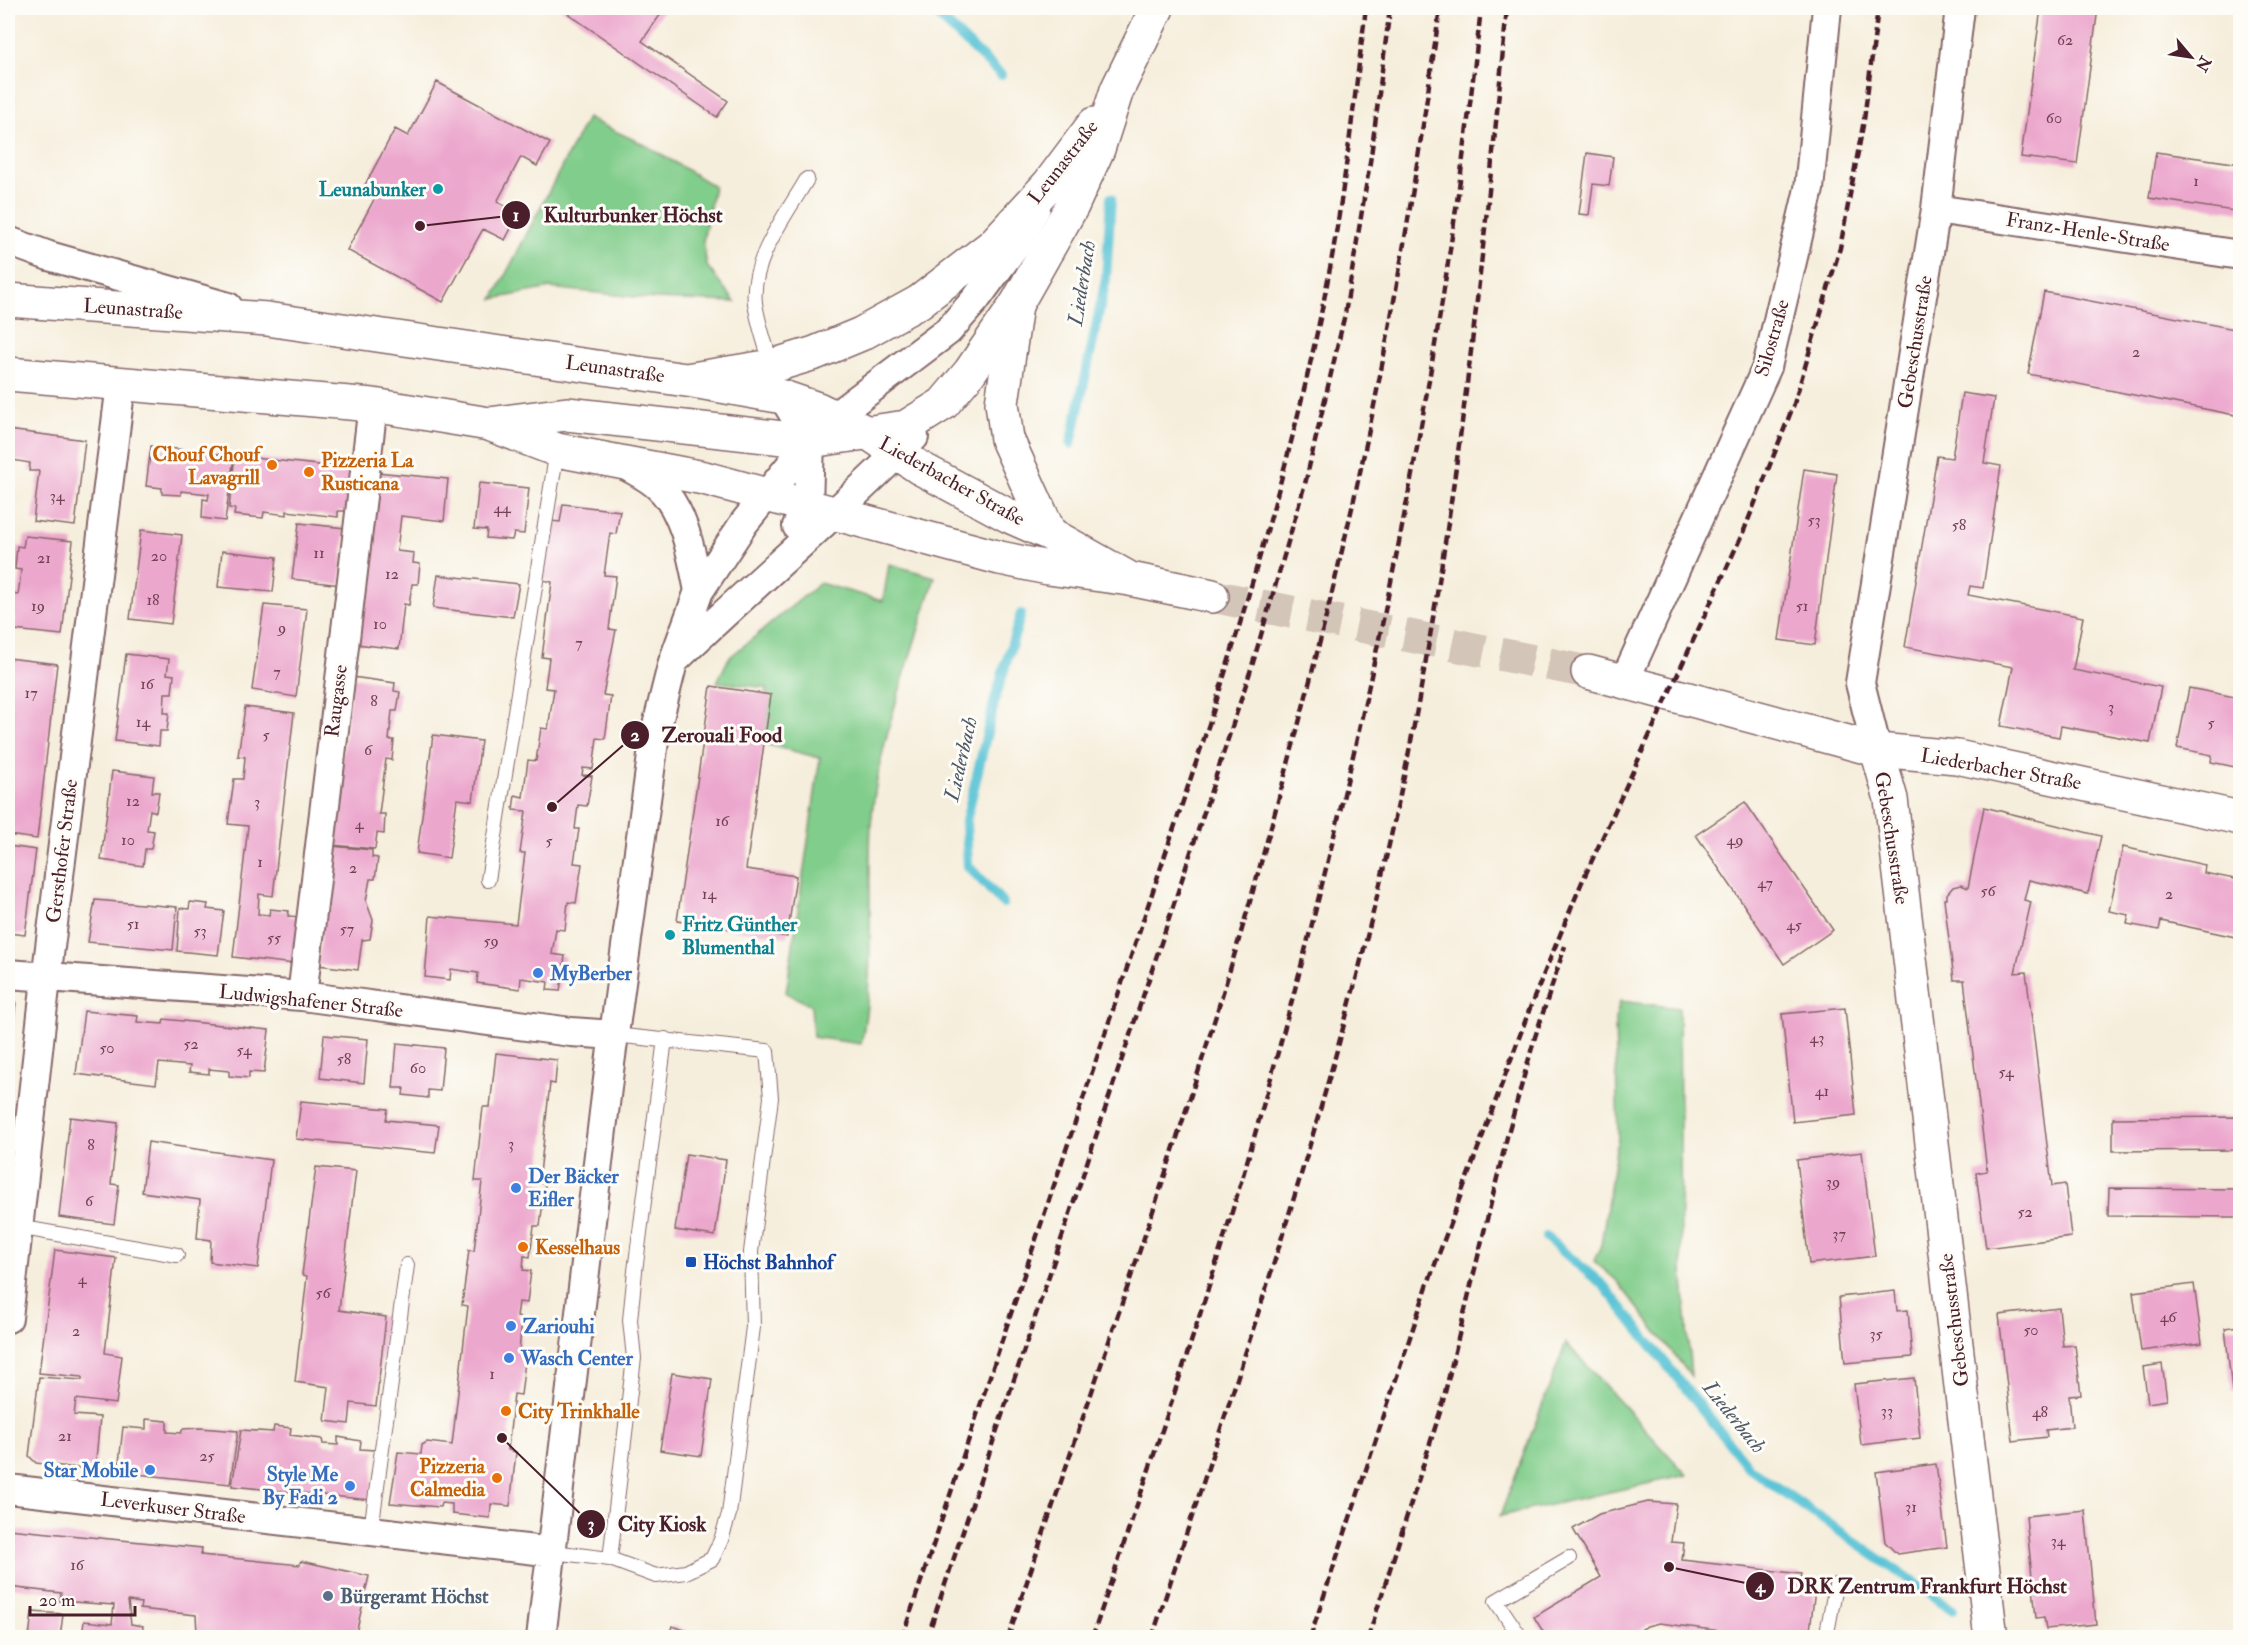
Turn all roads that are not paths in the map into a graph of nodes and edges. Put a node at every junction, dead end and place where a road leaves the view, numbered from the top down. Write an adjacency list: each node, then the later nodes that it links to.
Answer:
1 (1157, 8): 4 (street)
2 (1827, 8): 35 (street, Silostraße)
3 (1960, 8): 7 (street, Gebeschusstraße)
4 (1117, 90): 6 (street, Leunastraße); 11 (street)
5 (807, 179): 13 (lane)
6 (1049, 184): 13 (street, Leunastraße); 20 (street)
7 (1936, 209): 9 (street, Franz-Henle-Straße); 36 (street, Gebeschusstraße)
8 (8, 241): 12 (street)
9 (2241, 255)
10 (8, 300): 12 (street, Leunastraße)
11 (1016, 305): 18 (street); 29 (street)
12 (267, 319): 15 (street, Leunastraße)
13 (772, 366): 15 (street, Leunastraße); 17 (lane)
14 (8, 374): 16 (street)
15 (686, 380): 17 (street, Liederbacher Straße)
16 (121, 384): 19 (street); 40 (street, Gersthofer Straße)
17 (783, 397): 20 (street, Liederbacher Straße); 23 (street)
18 (943, 404): 22 (street); 25 (street)
19 (373, 405): 21 (street); 41 (street, Raugasse)
20 (834, 417): 22 (street, Liederbacher Straße); 23 (street)
21 (489, 424): 23 (street); 24 (street)
22 (870, 435): 23 (street); 25 (street, Liederbacher Straße)
23 (810, 441): 27 (street); 28 (street)
24 (557, 450): 26 (street); 38 (lane)
25 (897, 454): 28 (street); 29 (street, Liederbacher Straße)
26 (618, 460): 27 (street); 31 (street)
27 (769, 494): 28 (street); 31 (street)
28 (822, 510): 30 (street); 33 (street)
29 (1050, 534): 30 (street, Liederbacher Straße)
30 (1130, 579): 32 (street, Liederbacher Straße)
31 (699, 591): 33 (street)
32 (1212, 596)
33 (673, 662): 42 (street)
34 (1588, 672): 35 (street, Liederbacher Straße)
35 (1625, 680): 36 (street, Liederbacher Straße)
36 (1877, 750): 37 (street, Liederbacher Straße); 57 (street, Gebeschusstraße)
37 (2241, 818)
38 (488, 880)
39 (8, 974): 40 (street, Ludwigshafener Straße)
40 (46, 979): 41 (street, Ludwigshafener Straße); 44 (street, Gersthofer Straße)
41 (302, 996): 42 (street, Ludwigshafener Straße)
42 (614, 1035): 43 (lane); 50 (street)
43 (665, 1039): 52 (lane); 52 (lane)
44 (18, 1227): 45 (lane); 47 (street, Gersthofer Straße)
45 (177, 1255)
46 (407, 1265): 49 (lane)
47 (8, 1318)
48 (8, 1489): 49 (street, Leverkuser Straße)
49 (371, 1530): 50 (street, Leverkuser Straße)
50 (553, 1552): 52 (lane); 54 (street)
51 (1569, 1558): 55 (lane)
52 (610, 1559)
53 (1836, 1585): 56 (lane)
54 (541, 1638)
55 (1521, 1638)
56 (1826, 1638)
57 (1991, 1638)

